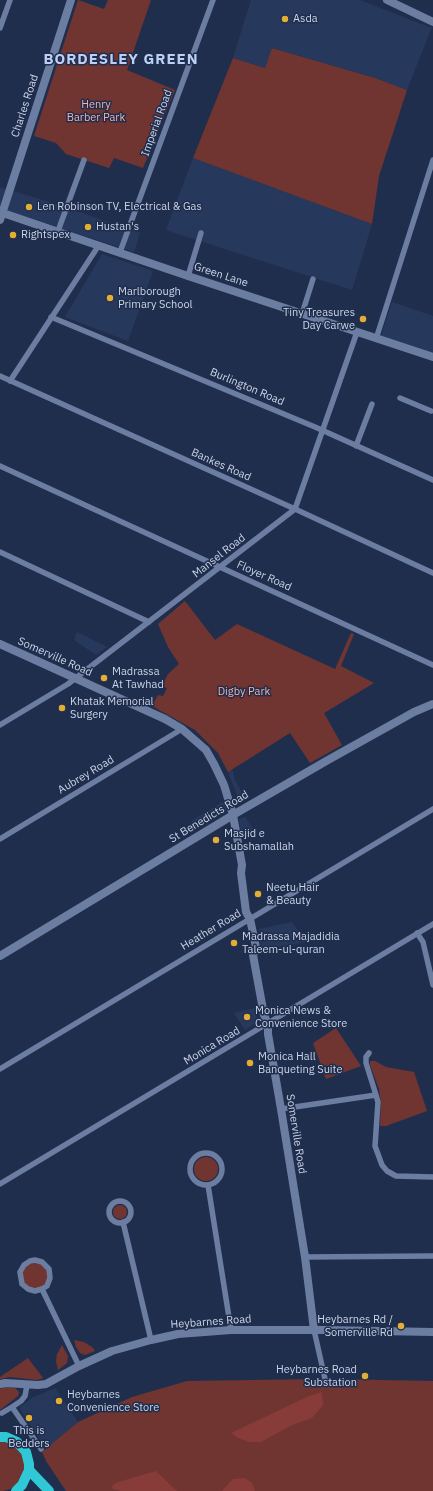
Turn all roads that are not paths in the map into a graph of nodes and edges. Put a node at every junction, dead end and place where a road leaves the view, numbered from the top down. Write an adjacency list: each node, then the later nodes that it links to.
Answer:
1 (10, 0): 7 (street)
2 (71, 0): 10 (street, Charles Road)
3 (213, 0): 14 (street, Imperial Road)
4 (387, 0): 5 (street)
5 (396, 2): 6 (street)
6 (433, 22)
7 (0, 28)
8 (84, 160): 11 (street)
9 (433, 160): 20 (street)
10 (1, 215): 11 (street, Green Lane)
11 (58, 231): 13 (street, Green Lane)
12 (201, 233): 15 (street)
13 (99, 245): 14 (street, Green Lane); 18 (street)
14 (120, 252): 15 (street, Green Lane)
15 (188, 276): 17 (street, Green Lane)
16 (313, 279): 17 (street)
17 (302, 314): 19 (street, Green Lane)
18 (51, 317): 23 (street); 28 (street, Burlington Road)
19 (356, 332): 20 (street, Green Lane); 28 (street)
20 (376, 339): 21 (street, Green Lane)
21 (433, 357)
22 (0, 376): 23 (street, Bankes Road)
23 (10, 381): 32 (street, Bankes Road)
24 (400, 398): 27 (street)
25 (372, 404): 29 (street)
26 (433, 404): 27 (street)
27 (432, 411)
28 (322, 430): 29 (street, Burlington Road); 32 (street)
29 (356, 446): 31 (street, Burlington Road)
30 (0, 466): 34 (street, Floyer Road)
31 (433, 480)
32 (295, 509): 34 (street, Mansel Road); 35 (street, Bankes Road)
33 (0, 552): 36 (street)
34 (221, 568): 36 (street, Mansel Road); 38 (street, Floyer Road)
35 (433, 573)
36 (149, 622): 39 (street, Mansel Road)
37 (0, 644): 39 (street, Somerville Road)
38 (433, 665)
39 (76, 678): 41 (street, Mansel Road); 42 (street, Somerville Road)
40 (433, 704): 44 (street, St Benedicts Road)
41 (0, 725)
42 (182, 729): 44 (street, Somerville Road); 45 (street, Aubrey Road)
43 (433, 808): 46 (street, Heather Road)
44 (233, 815): 46 (street, Somerville Road); 49 (street, St Benedicts Road)
45 (0, 839)
46 (250, 919): 51 (street, Somerville Road); 53 (street, Heather Road)
47 (433, 924): 48 (street, Monica Road)
48 (417, 933): 50 (street); 51 (street, Monica Road)
49 (0, 956)
50 (433, 985)
51 (268, 1024): 55 (street, Somerville Road); 57 (street, Monica Road)
52 (369, 1053): 54 (street)
53 (0, 1069)
54 (376, 1095): 55 (street); 56 (street)
55 (281, 1109): 61 (street, Somerville Road)
56 (433, 1177)
57 (0, 1184)
58 (208, 1185): 58 (street); 63 (street)
59 (122, 1222): 66 (street)
60 (433, 1256): 61 (street)
61 (305, 1257): 64 (street, Somerville Road)
62 (42, 1289): 62 (street); 67 (street)
63 (231, 1330): 64 (street, Heybarnes Road); 66 (street, Heybarnes Road)
64 (314, 1330): 65 (street, Heybarnes Road); 68 (street, Somerville Road)
65 (433, 1332)
66 (150, 1340): 67 (street, Heybarnes Road)
67 (79, 1366): 70 (street, Heybarnes Road)
68 (325, 1380)
69 (0, 1384): 70 (street, Heybarnes Road)
70 (27, 1385): 71 (street)
71 (12, 1407): 72 (street); 74 (street)
72 (2, 1413)
73 (2, 1434): 75 (highway)
74 (40, 1449)
75 (29, 1470): 76 (highway); 77 (highway)
76 (16, 1491)
77 (49, 1491)

